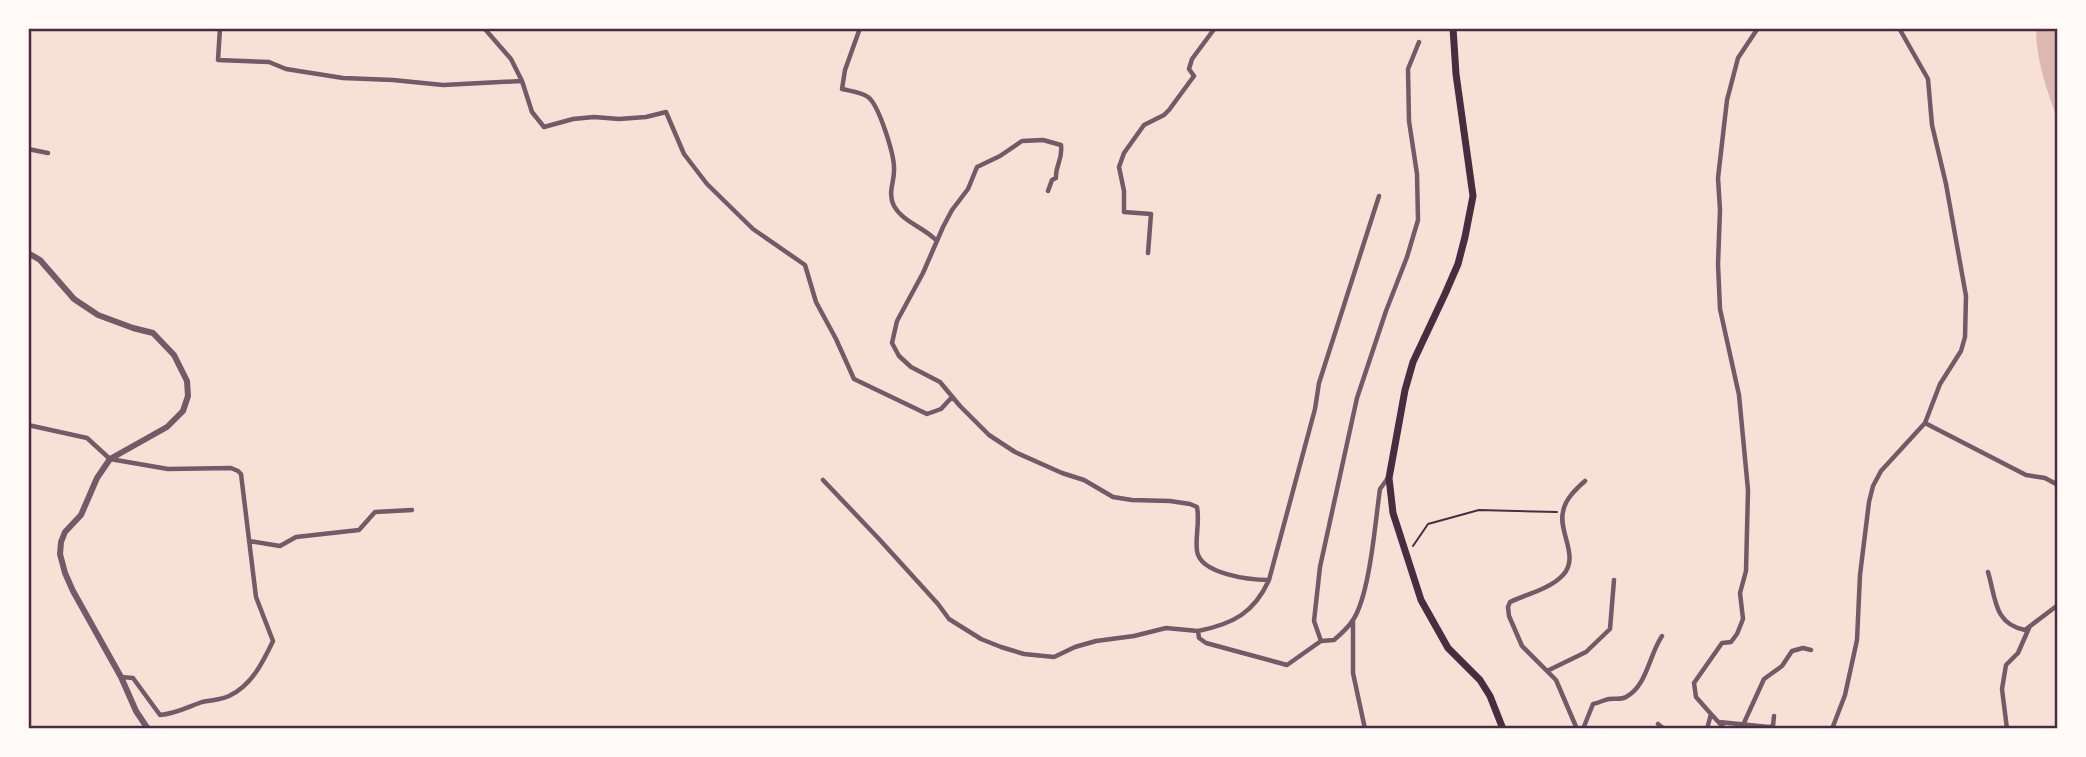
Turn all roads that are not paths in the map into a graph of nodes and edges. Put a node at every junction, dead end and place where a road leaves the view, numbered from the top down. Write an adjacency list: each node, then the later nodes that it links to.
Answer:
1 (220, 28): 9 (street)
2 (484, 28): 9 (street)
3 (860, 28): 14 (street)
4 (1215, 28): 16 (street)
5 (1453, 28): 21 (main road)
6 (1758, 28): 39 (street)
7 (1899, 28): 18 (street)
8 (1419, 42): 35 (street)
9 (522, 81): 17 (street)
10 (28, 149): 11 (street)
11 (48, 153)
12 (1048, 191): 14 (street)
13 (1380, 196): 28 (street)
14 (936, 240): 17 (street)
15 (28, 253): 20 (street)
16 (1148, 253)
17 (952, 397): 28 (street)
18 (1925, 423): 24 (street); 52 (street)
19 (28, 425): 20 (street)
20 (110, 459): 26 (street); 38 (street)
21 (1389, 478): 31 (street); 46 (main road)
22 (823, 480): 33 (street)
23 (1585, 481): 37 (street)
24 (2058, 485)
25 (412, 510): 26 (street)
26 (249, 541): 38 (street)
27 (1989, 572): 32 (street)
28 (1269, 580): 33 (street)
29 (1614, 580): 37 (street)
30 (2058, 605): 32 (street)
31 (1353, 621): 35 (street); 45 (street)
32 (2029, 627): 53 (street)
33 (1198, 631): 35 (street)
34 (1662, 636): 48 (street)
35 (1321, 641)
36 (1811, 650): 43 (street)
37 (1547, 671): 47 (street)
38 (121, 677): 44 (street)
39 (1711, 714): 41 (street); 50 (street)
40 (1774, 716): 43 (street)
41 (1719, 722): 43 (street); 51 (street)
42 (1658, 724): 49 (street)
43 (1744, 725)
44 (148, 729)
45 (1365, 729)
46 (1503, 729)
47 (1577, 729)
48 (1583, 729)
49 (1664, 729)
50 (1707, 729)
51 (1725, 729)
52 (1832, 729)
53 (2007, 729)

